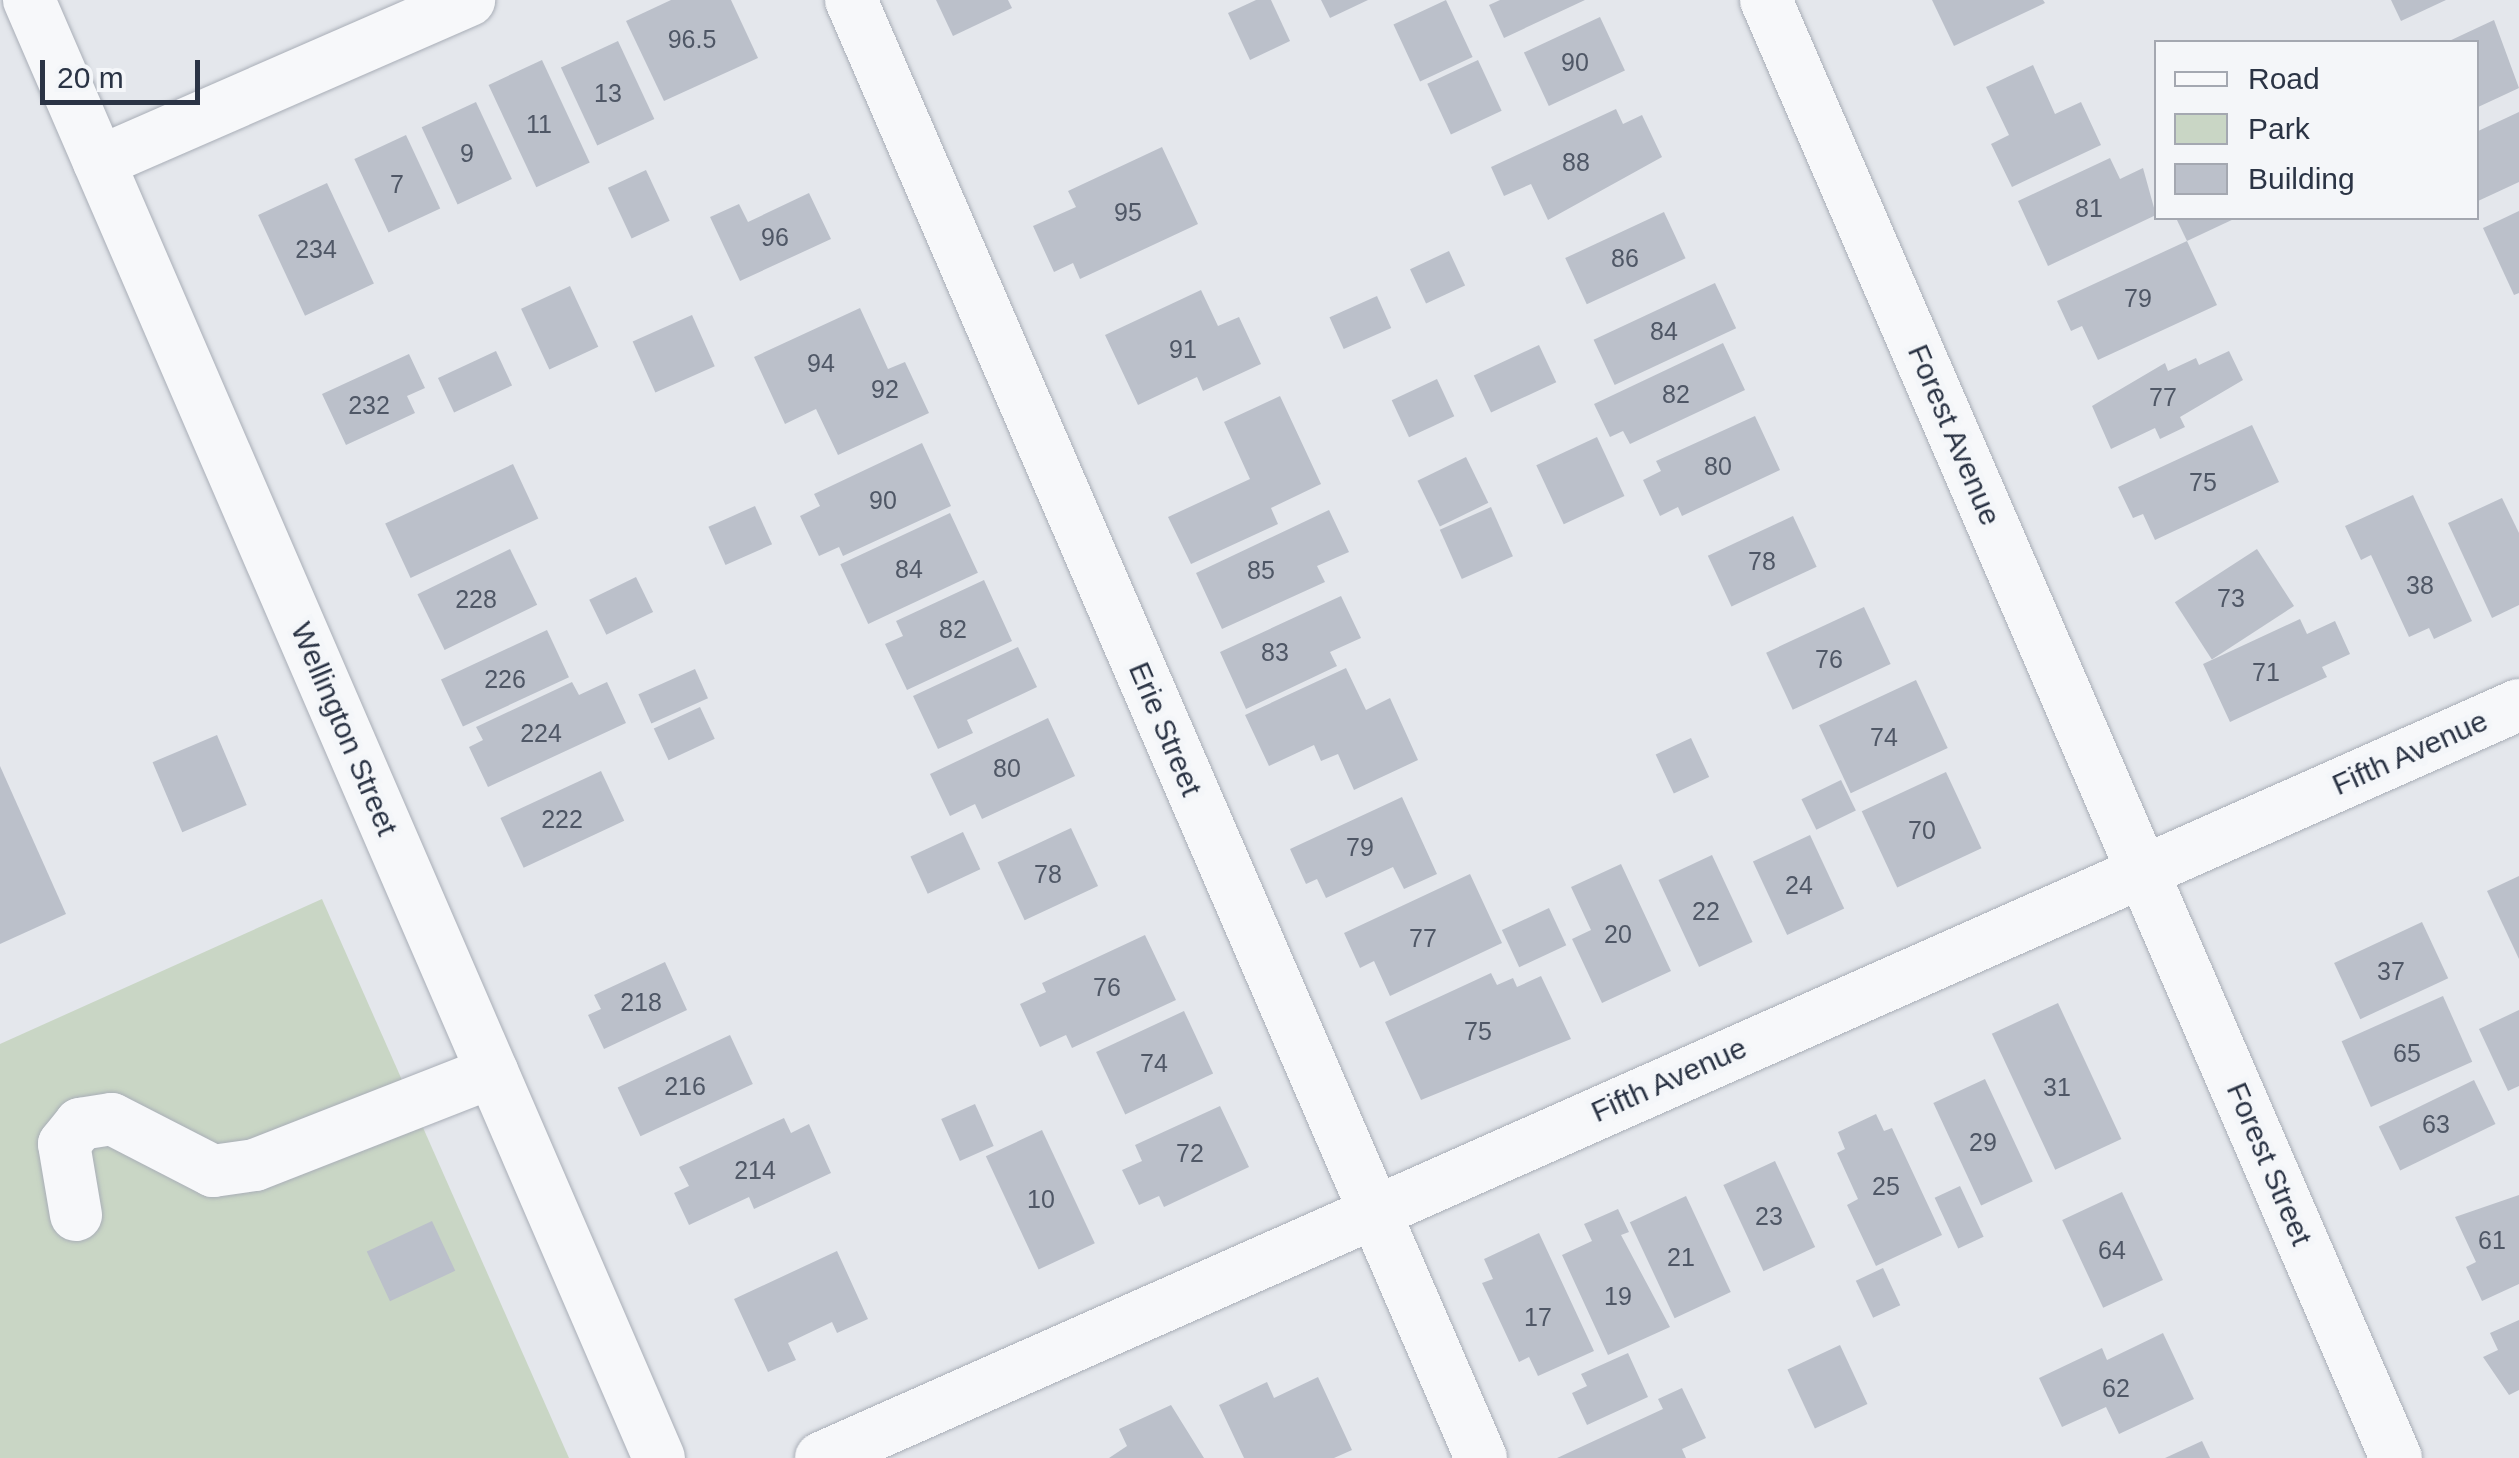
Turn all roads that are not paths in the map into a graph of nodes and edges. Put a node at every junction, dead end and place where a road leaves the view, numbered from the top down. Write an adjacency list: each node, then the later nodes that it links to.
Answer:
1 (28, 0): 5 (street, Wellington Street)
2 (469, 0): 5 (street)
3 (850, 0): 9 (street, Erie Street)
4 (1766, 0): 7 (street, Forest Avenue)
5 (99, 162): 8 (street, Wellington Street)
6 (2519, 706): 7 (street, Fifth Avenue)
7 (2143, 869): 9 (street, Fifth Avenue); 14 (street, Forest Street)
8 (492, 1072): 10 (street); 11 (street, Wellington Street)
9 (1372, 1211): 12 (street, Fifth Avenue); 13 (street, Erie Street)
10 (76, 1215)
11 (659, 1458)
12 (822, 1458)
13 (1481, 1458)
14 (2396, 1458)

